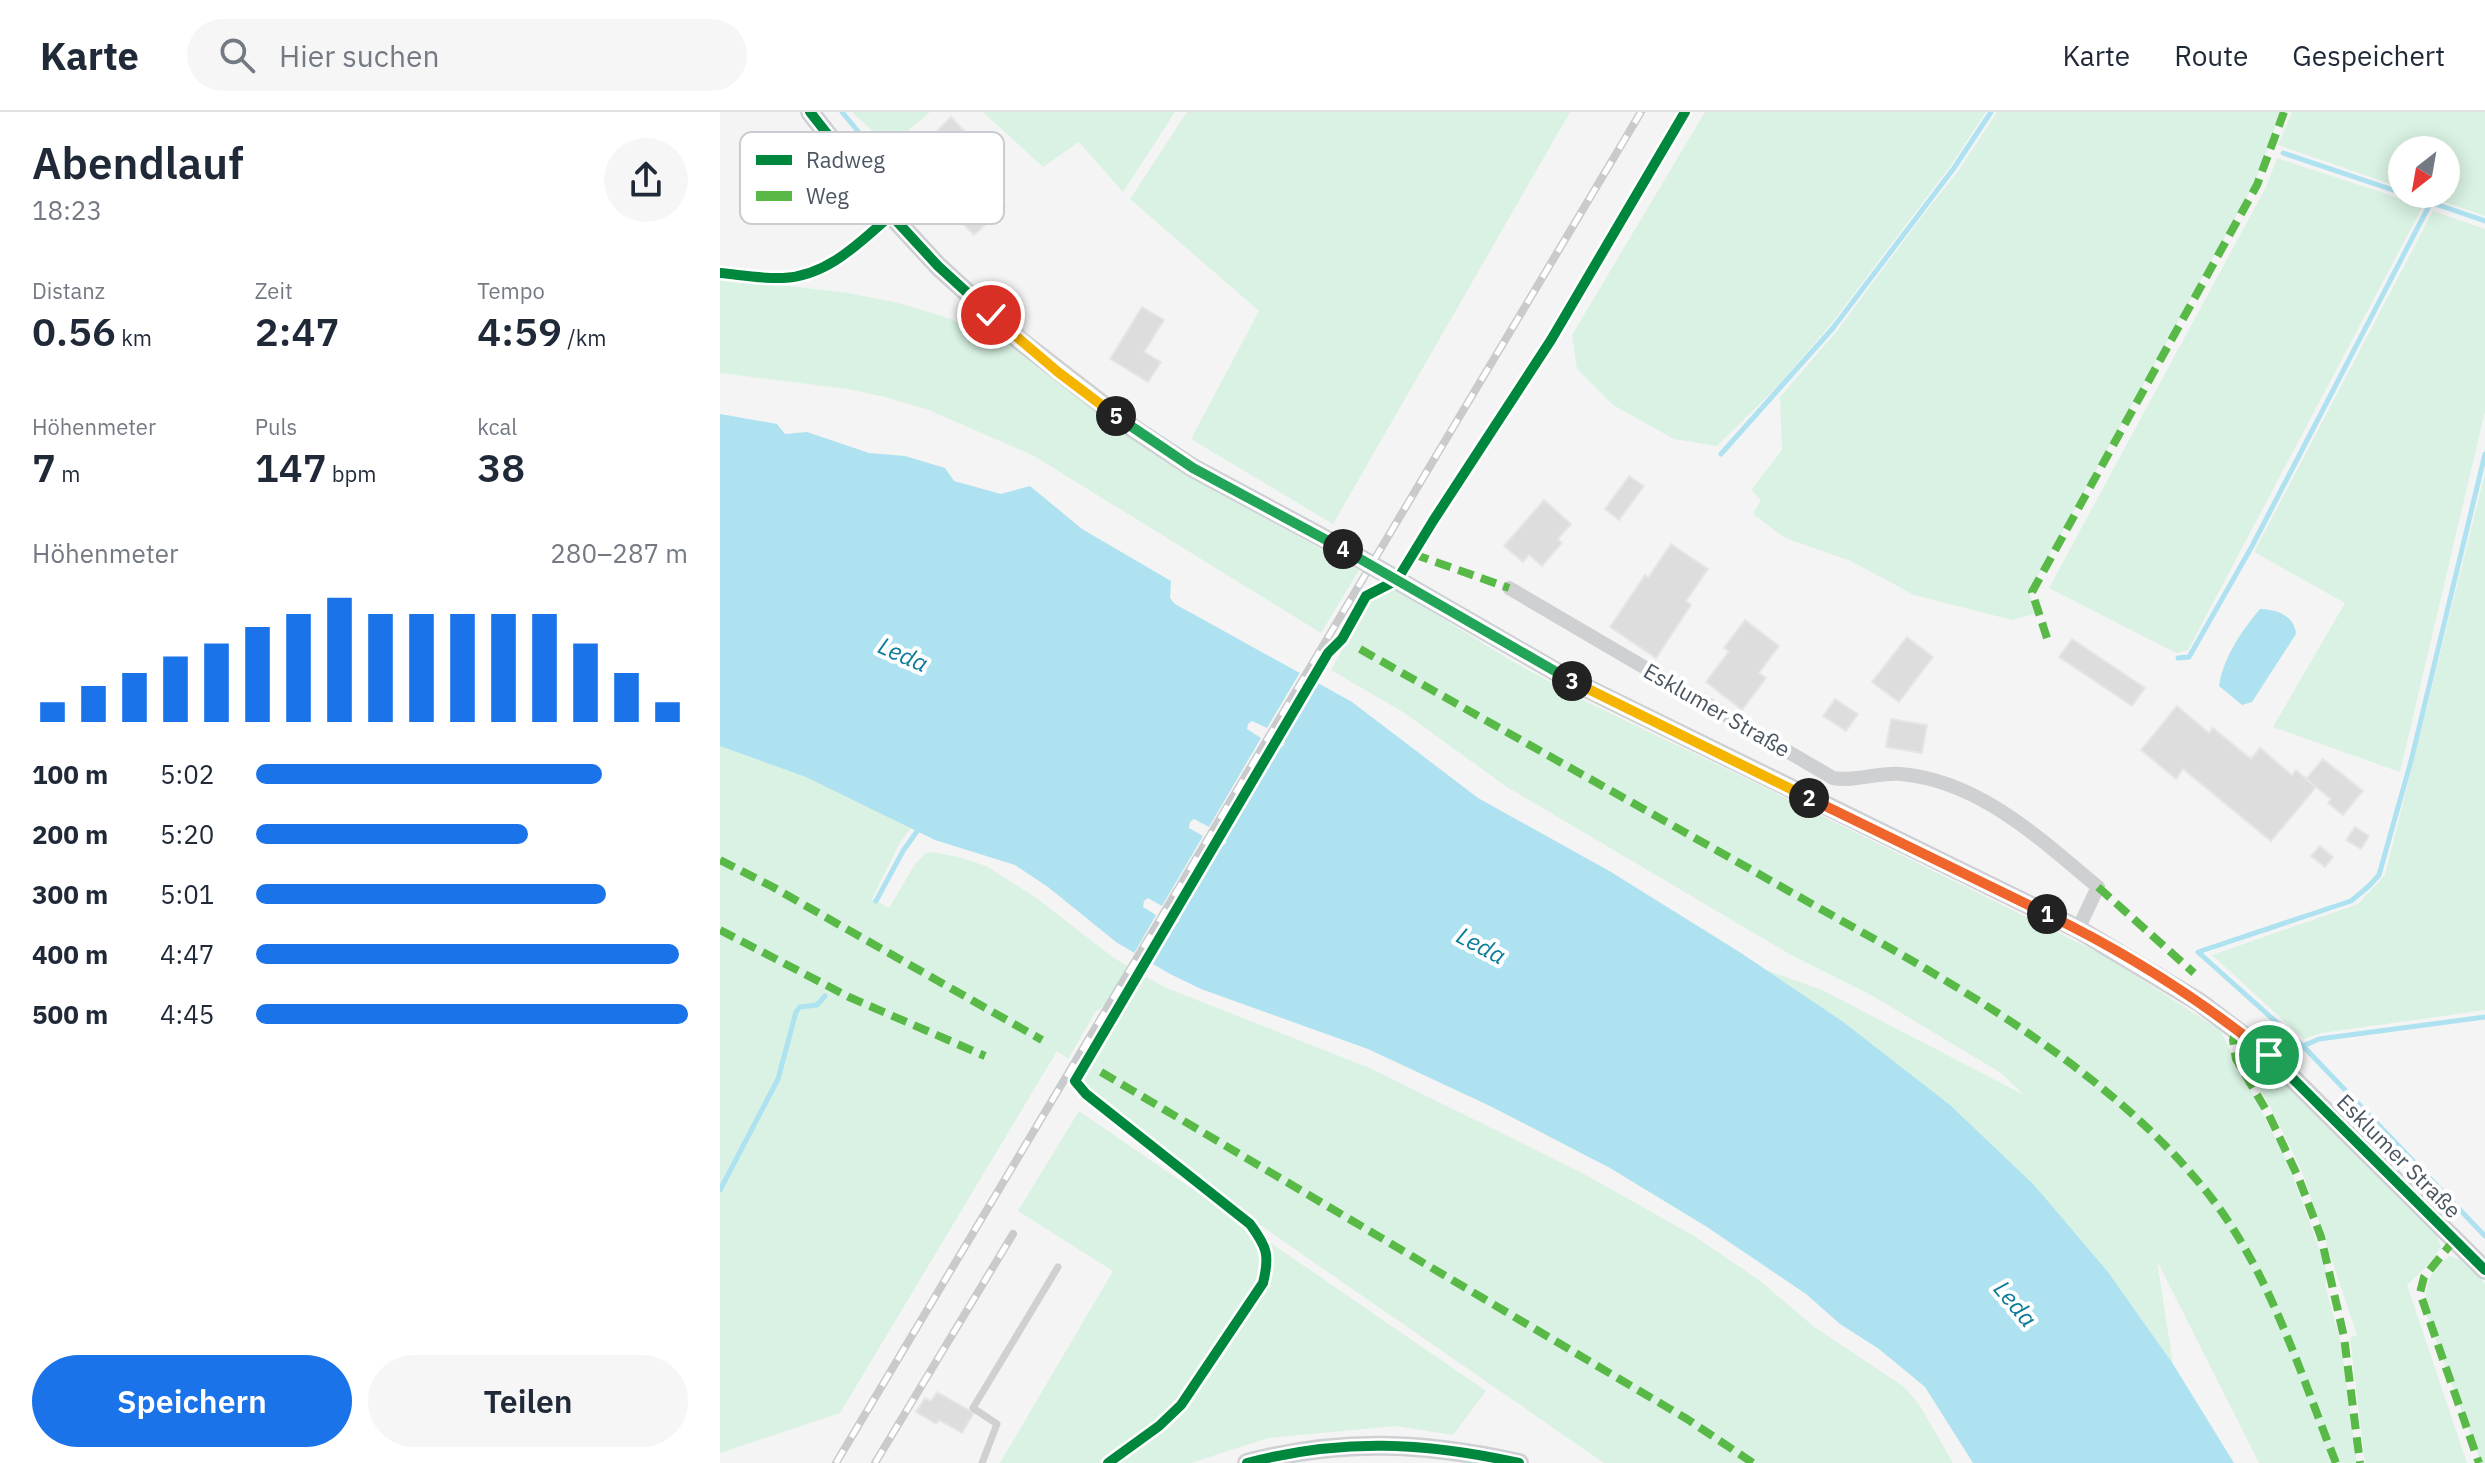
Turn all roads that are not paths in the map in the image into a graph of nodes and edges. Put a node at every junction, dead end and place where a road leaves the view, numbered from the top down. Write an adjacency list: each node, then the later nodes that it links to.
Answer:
1 (810, 112): 2 (street, Esklumer Straße)
2 (826, 132)
3 (880, 224): 5 (lane)
4 (899, 224): 7 (street, Esklumer Straße)
5 (720, 273)
6 (1509, 588): 7 (street, Esklumer Straße)
7 (2078, 929): 9 (street, Esklumer Straße)
8 (1058, 1267): 10 (lane)
9 (2485, 1270)
10 (982, 1463)
11 (1247, 1463): 12 (street)
12 (1519, 1463)

